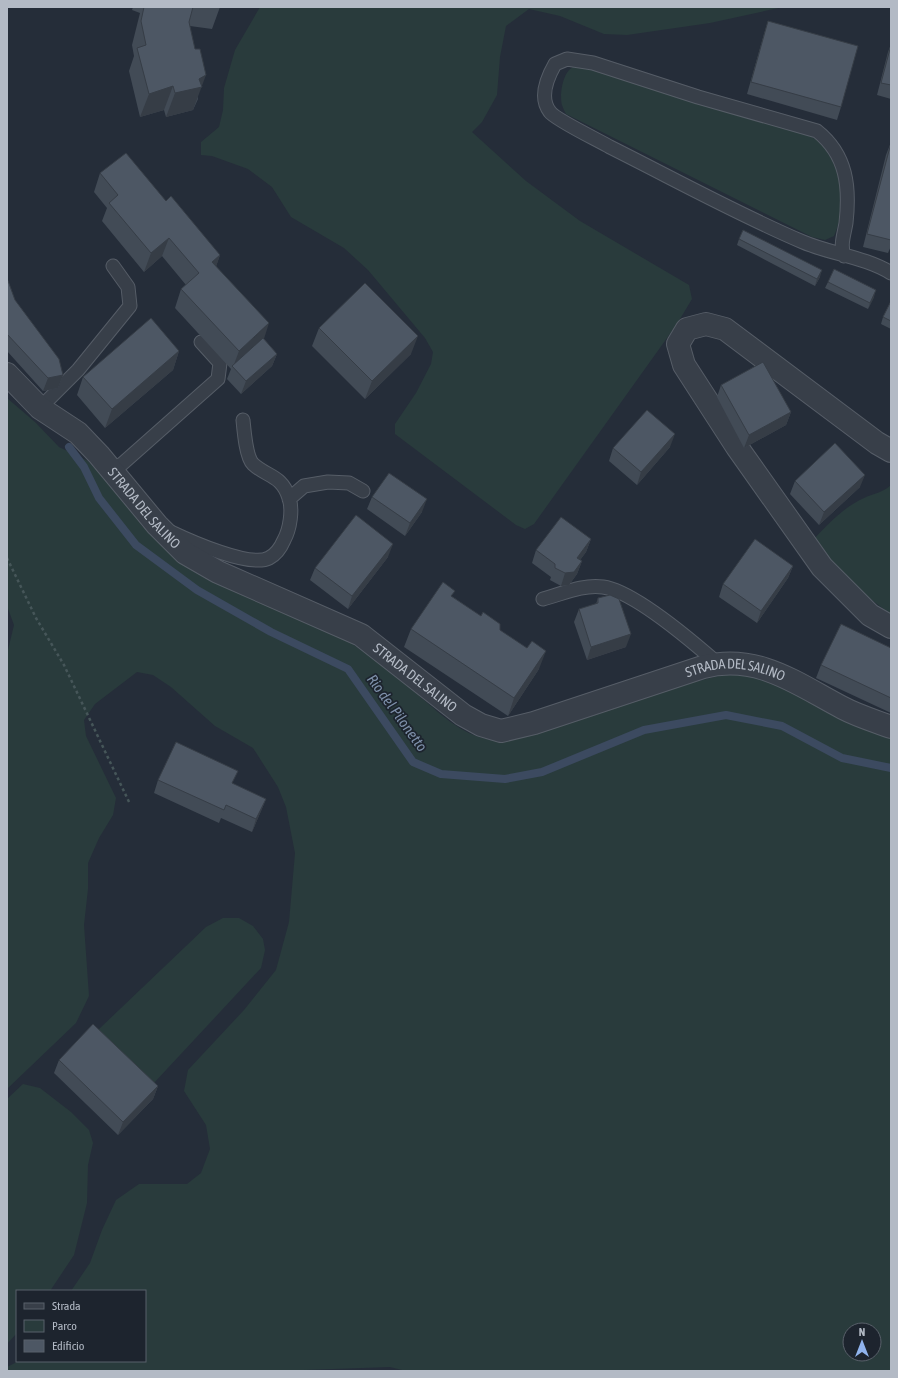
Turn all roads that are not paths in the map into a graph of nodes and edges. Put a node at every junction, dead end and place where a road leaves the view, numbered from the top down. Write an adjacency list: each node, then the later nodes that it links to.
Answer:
1 (844, 256): 1 (lane); 3 (lane)
2 (113, 266): 6 (lane)
3 (891, 273)
4 (201, 342): 9 (lane)
5 (7, 374): 6 (street, STRADA DEL SALINO)
6 (40, 408): 9 (street, STRADA DEL SALINO)
7 (243, 420): 11 (lane)
8 (891, 451): 14 (street)
9 (111, 470): 12 (street, STRADA DEL SALINO)
10 (363, 491): 11 (lane)
11 (289, 499): 12 (lane)
12 (157, 526): 15 (street, STRADA DEL SALINO)
13 (543, 599): 15 (lane)
14 (891, 627)
15 (717, 663): 16 (street, STRADA DEL SALINO)
16 (891, 727)

